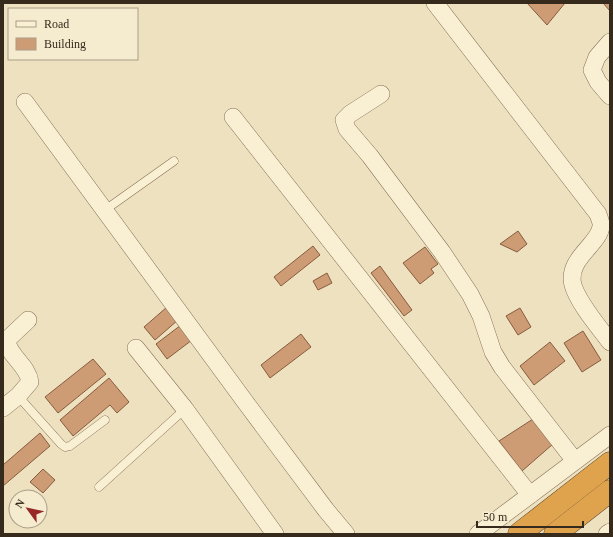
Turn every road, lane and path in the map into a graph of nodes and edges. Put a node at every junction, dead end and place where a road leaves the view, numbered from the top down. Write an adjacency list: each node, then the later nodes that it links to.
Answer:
1 (435, 3): 10 (street)
2 (610, 42): 4 (street)
3 (381, 94): 17 (street)
4 (610, 96)
5 (25, 102): 8 (street)
6 (233, 117): 21 (street)
7 (174, 161): 8 (lane)
8 (105, 210): 24 (street)
9 (28, 320): 12 (street)
10 (610, 342)
11 (136, 348): 14 (street)
12 (18, 396): 13 (street); 15 (lane)
13 (3, 408)
14 (185, 409): 19 (lane); 23 (street)
15 (105, 420)
16 (610, 434): 17 (street)
17 (575, 461): 21 (street)
18 (610, 463): 26 (highway)
19 (99, 487)
20 (610, 491): 27 (highway)
21 (530, 496): 25 (street)
22 (610, 532): 28 (street)
23 (275, 534)
24 (346, 534)
25 (478, 534)
26 (519, 534)
27 (554, 534)
28 (607, 534)

